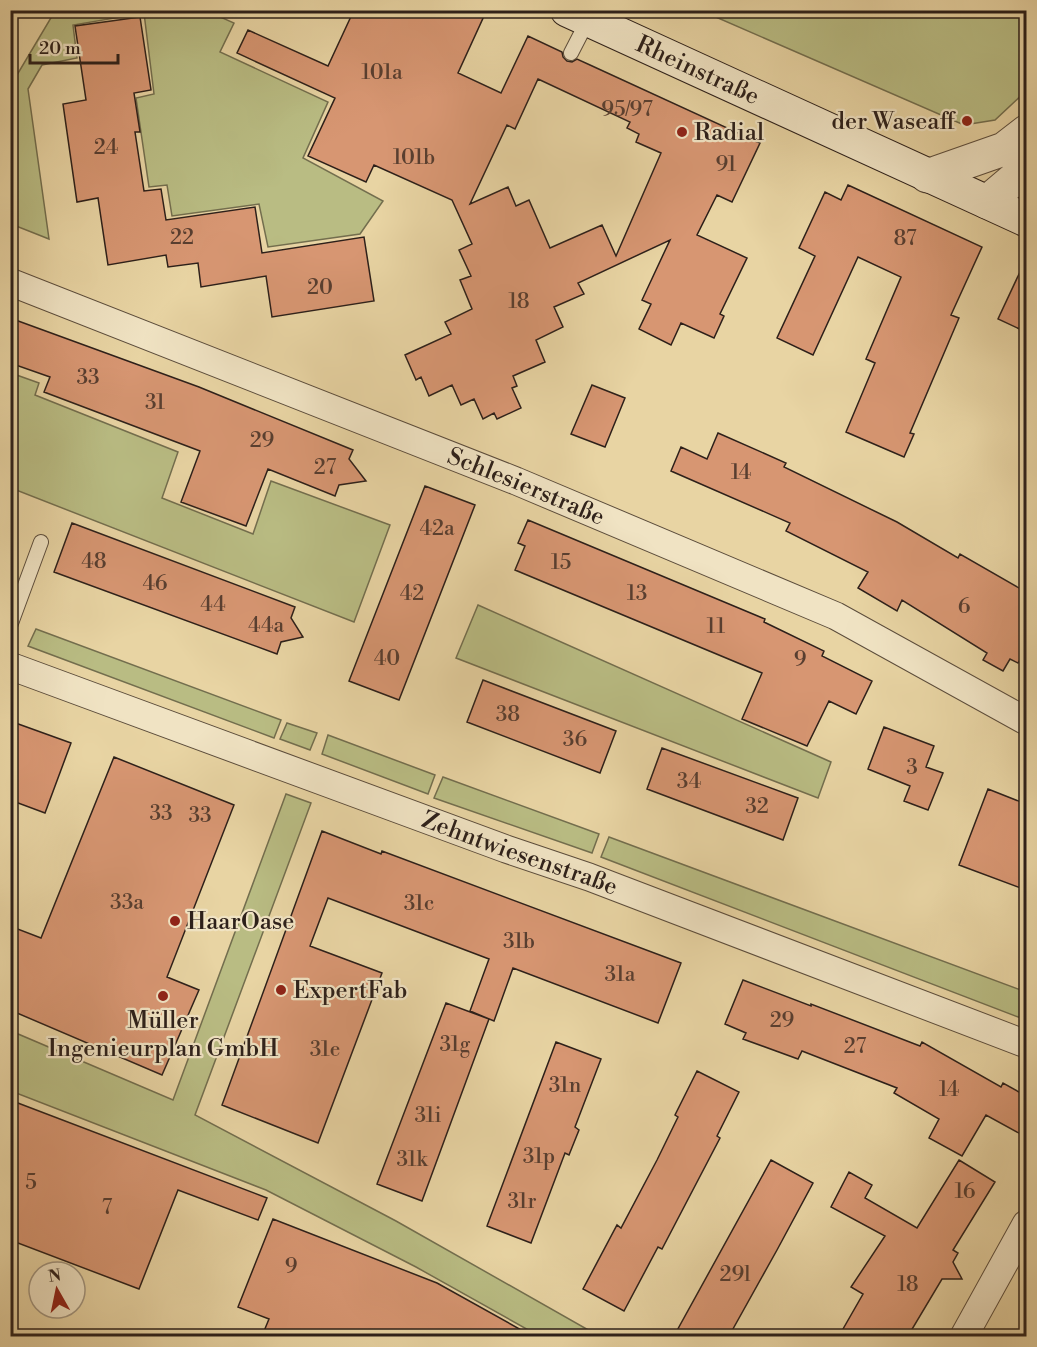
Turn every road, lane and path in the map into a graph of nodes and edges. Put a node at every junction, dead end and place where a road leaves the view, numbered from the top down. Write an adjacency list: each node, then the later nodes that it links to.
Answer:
1 (578, 15): 2 (lane); 5 (main road, Rheinstraße)
2 (571, 53)
3 (1026, 132): 5 (main road)
4 (1026, 169): 6 (main road)
5 (927, 176): 6 (main road, Rheinstraße)
6 (987, 202): 7 (main road, Rheinstraße)
7 (1026, 220)
8 (10, 282): 12 (street, Schlesierstraße)
9 (41, 542): 10 (lane)
10 (10, 626)
11 (10, 666): 13 (street, Zehntwiesenstraße)
12 (1026, 721)
13 (1026, 1044)
14 (1026, 1224): 15 (street)
15 (964, 1336)

